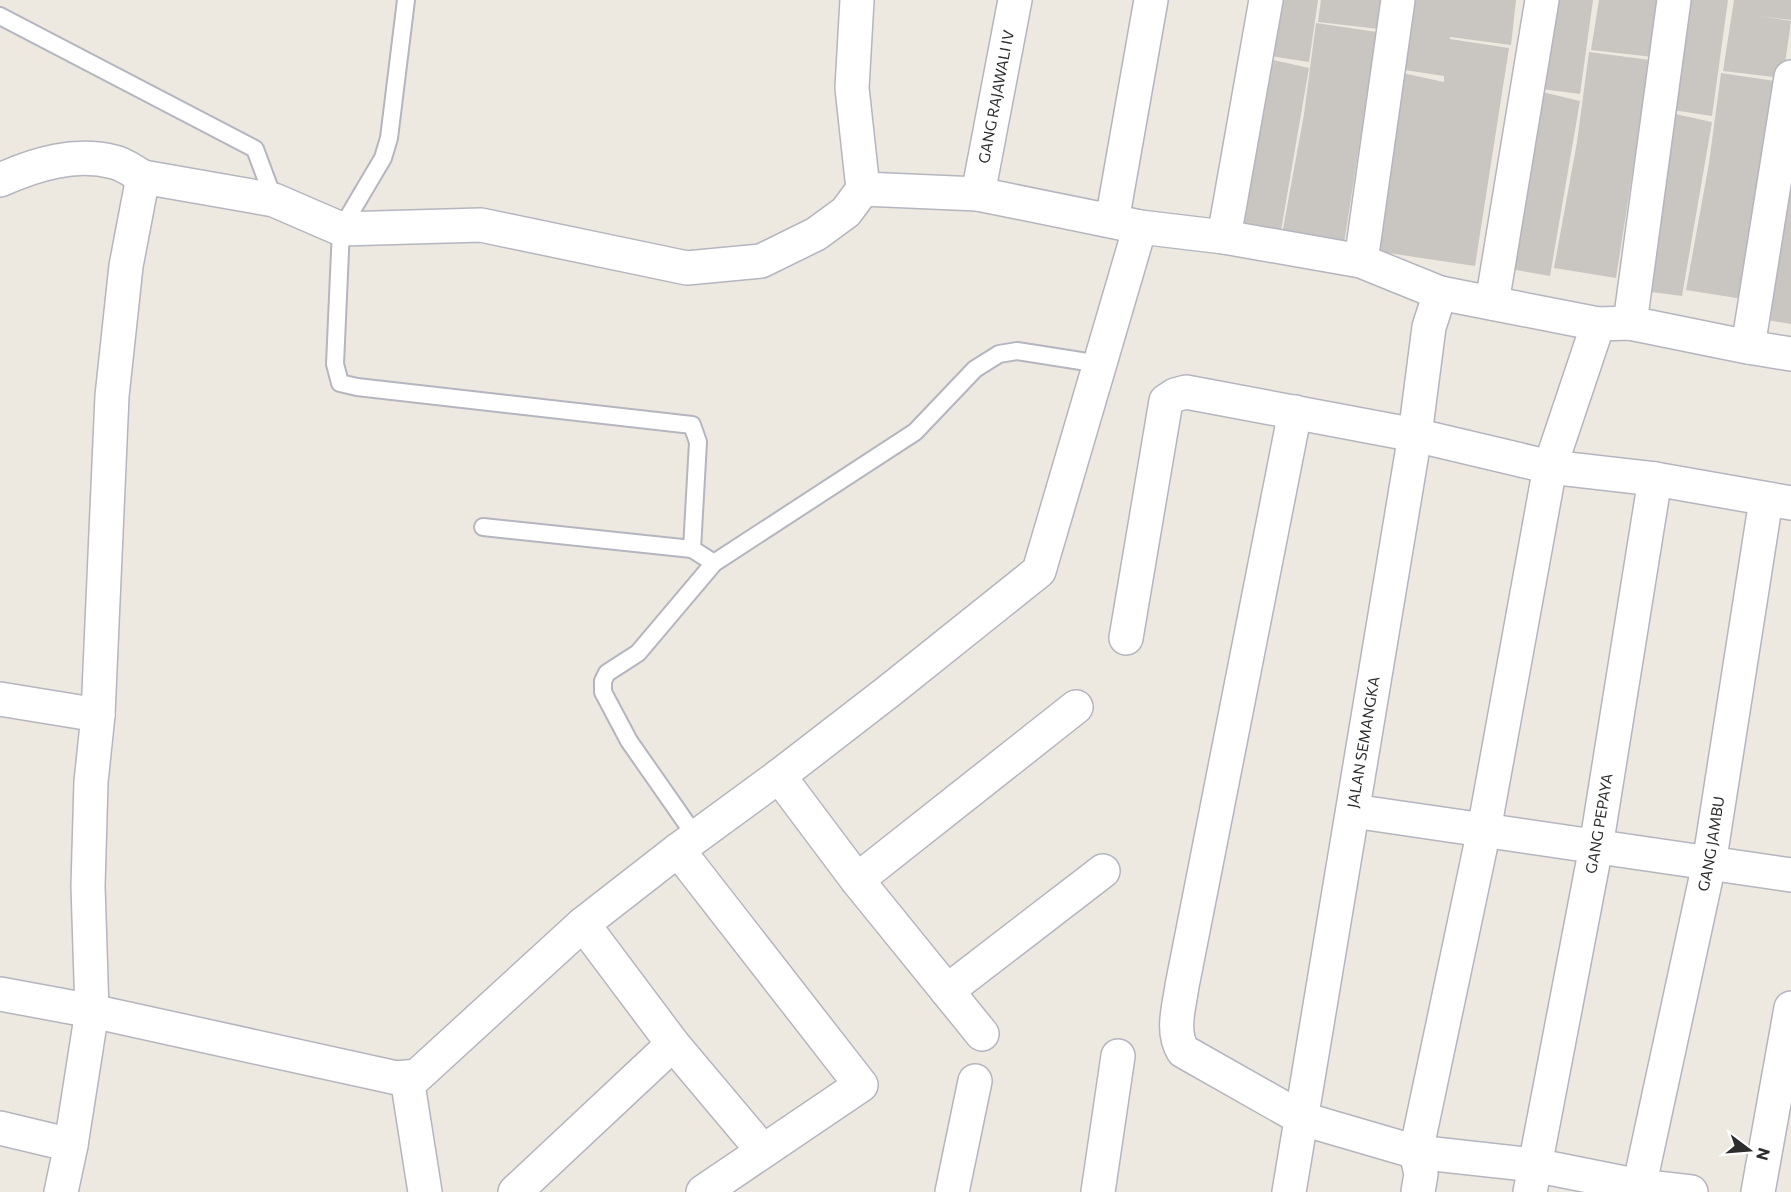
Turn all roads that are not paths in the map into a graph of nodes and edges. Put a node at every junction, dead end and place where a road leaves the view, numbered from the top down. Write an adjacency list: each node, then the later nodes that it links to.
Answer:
1 (406, 0): 17 (lane)
2 (857, 0): 13 (street)
3 (1015, 0): 14 (street, GANG RAJAWALI IV)
4 (1150, 0): 16 (street)
5 (1266, 0): 18 (street)
6 (1398, 0): 19 (street)
7 (1542, 0): 21 (street)
8 (1674, 0): 22 (street)
9 (0, 16): 15 (lane)
10 (1791, 77): 23 (street)
11 (143, 177): 12 (street); 15 (street); 37 (street)
12 (0, 180)
13 (863, 189): 14 (street); 17 (street)
14 (978, 194): 16 (street)
15 (274, 200): 17 (street)
16 (1126, 224): 18 (street); 25 (street)
17 (341, 229): 32 (lane)
18 (1224, 237): 19 (street)
19 (1361, 261): 20 (street)
20 (1440, 293): 21 (street); 27 (street, JALAN SEMANGKA)
21 (1492, 303): 22 (street)
22 (1614, 323): 23 (street); 28 (street)
23 (1748, 347): 24 (street)
24 (1791, 354)
25 (1100, 364): 33 (lane); 38 (street)
26 (1295, 412): 27 (street); 34 (street); 57 (street)
27 (1415, 435): 28 (street); 39 (street, JALAN SEMANGKA)
28 (1550, 467): 29 (street); 40 (street)
29 (1655, 479): 30 (street); 42 (street, GANG PEPAYA)
30 (1778, 502): 43 (street, GANG JAMBU)
31 (483, 527): 32 (lane)
32 (692, 549): 33 (lane)
33 (714, 563): 41 (lane)
34 (1126, 638)
35 (0, 699): 37 (street)
36 (1076, 707): 46 (street)
37 (98, 715): 51 (street)
38 (778, 776): 41 (street); 46 (street)
39 (1353, 811): 40 (street); 57 (street, JALAN SEMANGKA)
40 (1484, 830): 42 (street); 61 (street)
41 (687, 844): 47 (street); 60 (street)
42 (1596, 847): 43 (street); 62 (street, GANG PEPAYA)
43 (1709, 864): 45 (street); 63 (street, GANG JAMBU)
44 (1103, 871): 48 (street)
45 (1791, 875)
46 (857, 880): 48 (street)
47 (583, 924): 53 (street); 55 (street)
48 (946, 991): 52 (street)
49 (0, 994): 51 (street)
50 (1791, 1008): 73 (street)
51 (92, 1011): 55 (street); 59 (street)
52 (982, 1034)
53 (673, 1044): 60 (street); 66 (street)
54 (1118, 1056): 69 (street)
55 (407, 1078): 65 (street)
56 (975, 1081): 68 (street)
57 (1303, 1119): 61 (street); 70 (street, JALAN SEMANGKA)
58 (0, 1128): 59 (street)
59 (71, 1145): 64 (street)
60 (764, 1151): 67 (street)
61 (1416, 1152): 62 (street); 71 (street)
62 (1532, 1179): 63 (street)
63 (1639, 1189): 72 (street)
64 (61, 1192)
65 (425, 1192)
66 (515, 1192)
67 (703, 1192)
68 (952, 1192)
69 (1098, 1192)
70 (1289, 1192)
71 (1418, 1192)
72 (1691, 1192)
73 (1758, 1192)

